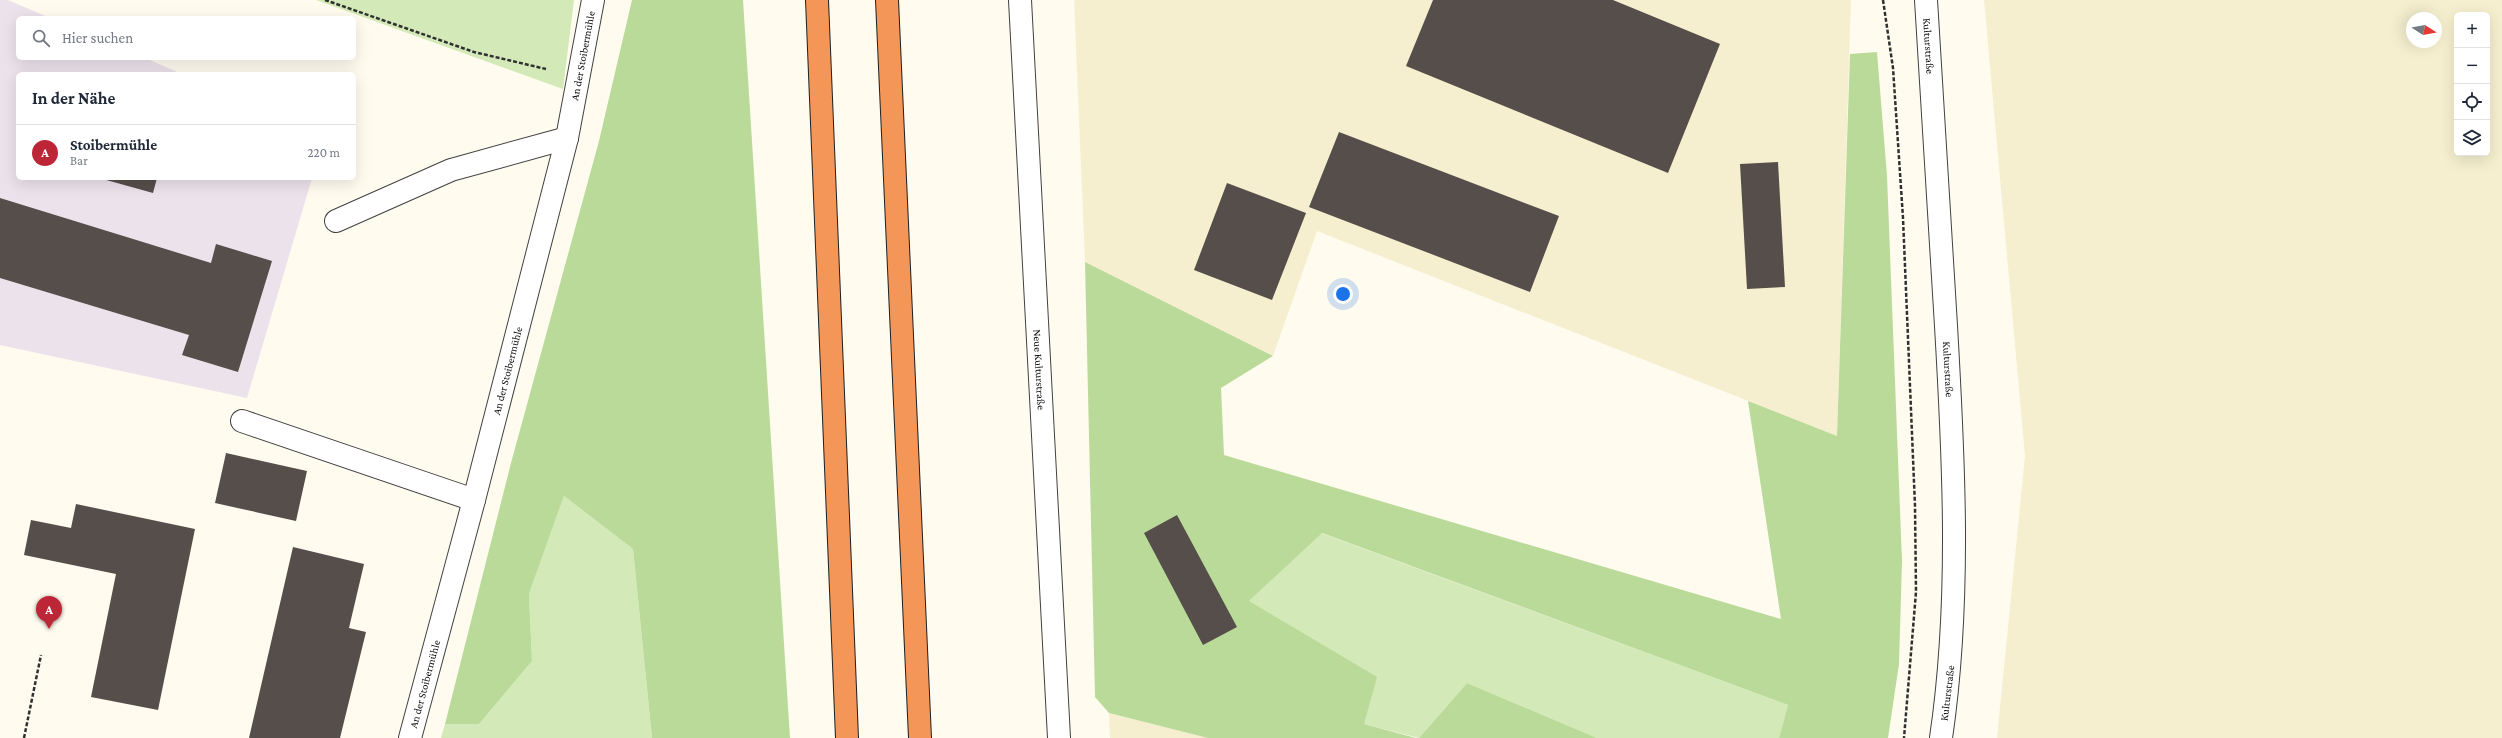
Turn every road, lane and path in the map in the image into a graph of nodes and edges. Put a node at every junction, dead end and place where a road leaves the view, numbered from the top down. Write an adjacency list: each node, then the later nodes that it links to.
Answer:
1 (325, 0): 8 (path)
2 (593, 0): 8 (street, An der Stoibermühle)
3 (817, 0): 16 (highway)
4 (888, 0): 17 (highway)
5 (1020, 0): 18 (street, Neue Kulturstraße)
6 (1883, 0): 19 (path)
7 (1926, 0): 20 (street, Kulturstraße)
8 (581, 72): 9 (street, An der Stoibermühle)
9 (567, 138): 10 (street); 12 (street, An der Stoibermühle)
10 (336, 221)
11 (242, 421): 12 (street)
12 (474, 500): 15 (street, An der Stoibermühle)
13 (41, 655): 14 (path)
14 (24, 738)
15 (410, 738)
16 (847, 738)
17 (920, 738)
18 (1059, 738)
19 (1904, 738)
20 (1941, 738)

